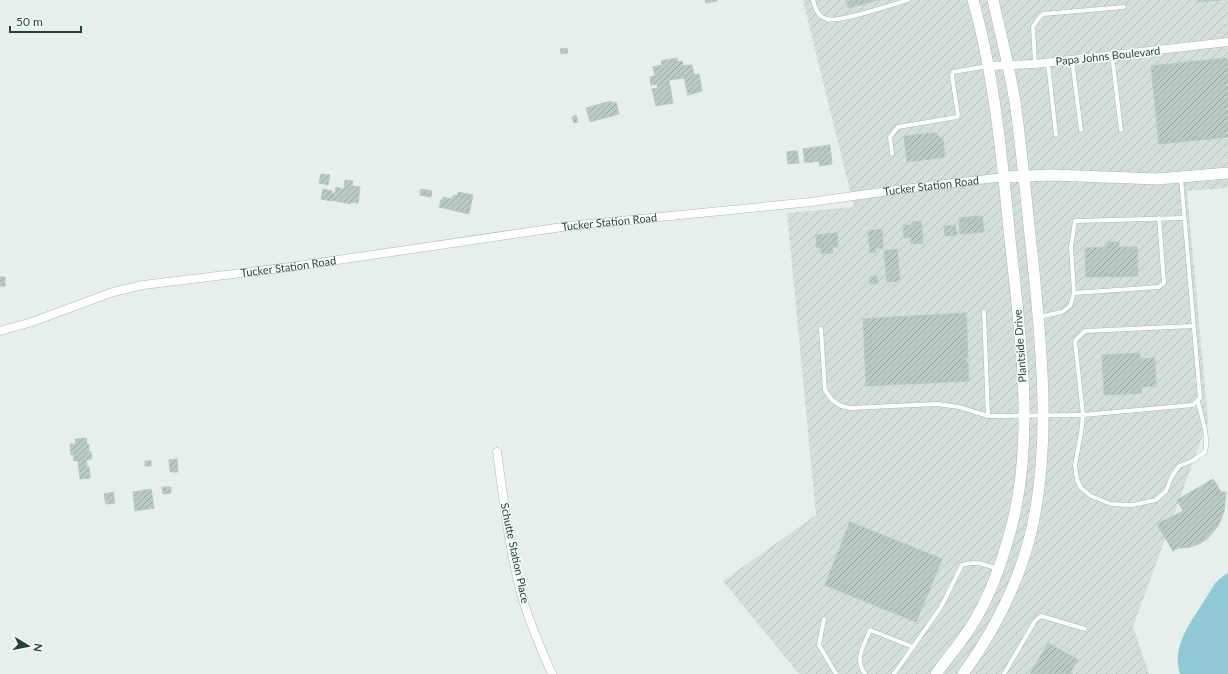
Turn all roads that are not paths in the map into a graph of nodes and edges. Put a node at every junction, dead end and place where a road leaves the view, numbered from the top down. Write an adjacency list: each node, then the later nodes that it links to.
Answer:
1 (813, 0): 2 (lane)
2 (908, 0)
3 (973, 0): 11 (street, Plantside Drive)
4 (993, 0): 12 (street, Plantside Drive)
5 (1124, 7): 10 (lane)
6 (1228, 42): 7 (street, Papa Johns Boulevard)
7 (1112, 55): 8 (street, Papa Johns Boulevard); 14 (lane)
8 (1072, 60): 9 (street, Papa Johns Boulevard); 13 (lane)
9 (1048, 62): 10 (street, Papa Johns Boulevard); 15 (lane)
10 (1035, 64): 12 (street, Papa Johns Boulevard)
11 (988, 66): 12 (street, Papa Johns Boulevard); 16 (lane); 19 (street, Plantside Drive)
12 (1007, 66): 18 (street, Plantside Drive)
13 (1081, 130)
14 (1121, 130)
15 (1056, 134)
16 (892, 154)
17 (1228, 173): 20 (street, Tucker Station Road)
18 (1024, 176): 19 (street, Tucker Station Road); 20 (street, Tucker Station Road); 25 (street, Plantside Drive)
19 (1004, 177): 28 (street, Tucker Station Road); 32 (street, Plantside Drive)
20 (1181, 178): 22 (lane)
21 (1159, 218): 22 (lane); 23 (lane); 23 (lane)
22 (1184, 218): 26 (lane)
23 (1074, 293): 25 (lane)
24 (984, 312): 31 (lane)
25 (1039, 317): 33 (street, Plantside Drive)
26 (1194, 326): 29 (lane); 30 (lane)
27 (821, 329): 31 (lane)
28 (0, 331)
29 (1198, 401): 30 (lane); 30 (lane)
30 (1083, 415): 33 (lane)
31 (988, 416): 32 (lane)
32 (1023, 416): 33 (lane); 35 (street, Plantside Drive)
33 (1042, 416): 44 (street, Plantside Drive)
34 (497, 452): 39 (street, Schutte Station Place)
35 (998, 569): 38 (lane); 43 (street, Plantside Drive)
36 (824, 619): 40 (lane)
37 (1085, 629): 45 (lane)
38 (913, 647): 41 (lane); 42 (lane)
39 (552, 674)
40 (836, 674)
41 (865, 674)
42 (894, 674)
43 (936, 674)
44 (963, 674)
45 (1004, 674)

